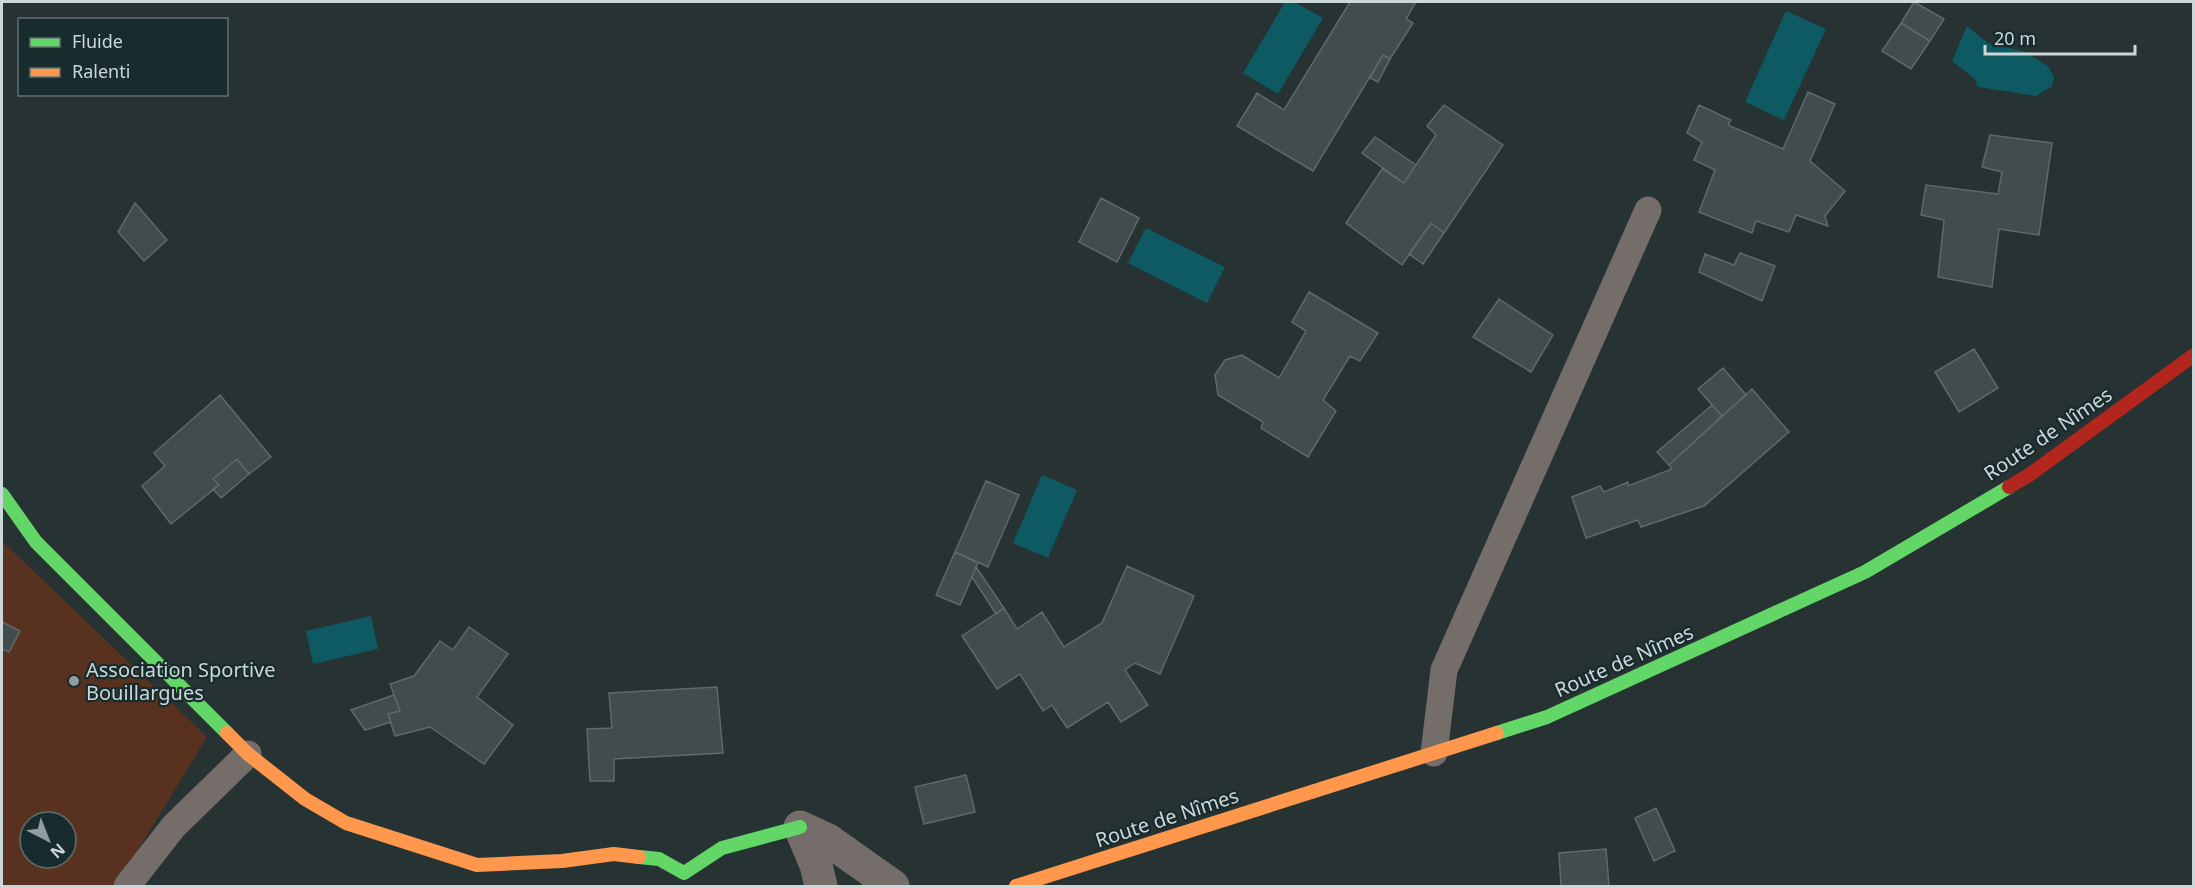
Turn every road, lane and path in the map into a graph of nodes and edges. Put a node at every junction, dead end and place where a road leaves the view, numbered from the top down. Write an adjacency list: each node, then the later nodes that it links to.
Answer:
1 (1648, 210): 4 (lane)
2 (2193, 355): 4 (street, Route de Nîmes)
3 (2, 494): 5 (street)
4 (1434, 753): 11 (street, Route de Nîmes)
5 (248, 754): 7 (street); 8 (lane)
6 (800, 827): 7 (street); 9 (street); 10 (street)
7 (688, 882)
8 (127, 886)
9 (821, 886)
10 (893, 886)
11 (1016, 886)

